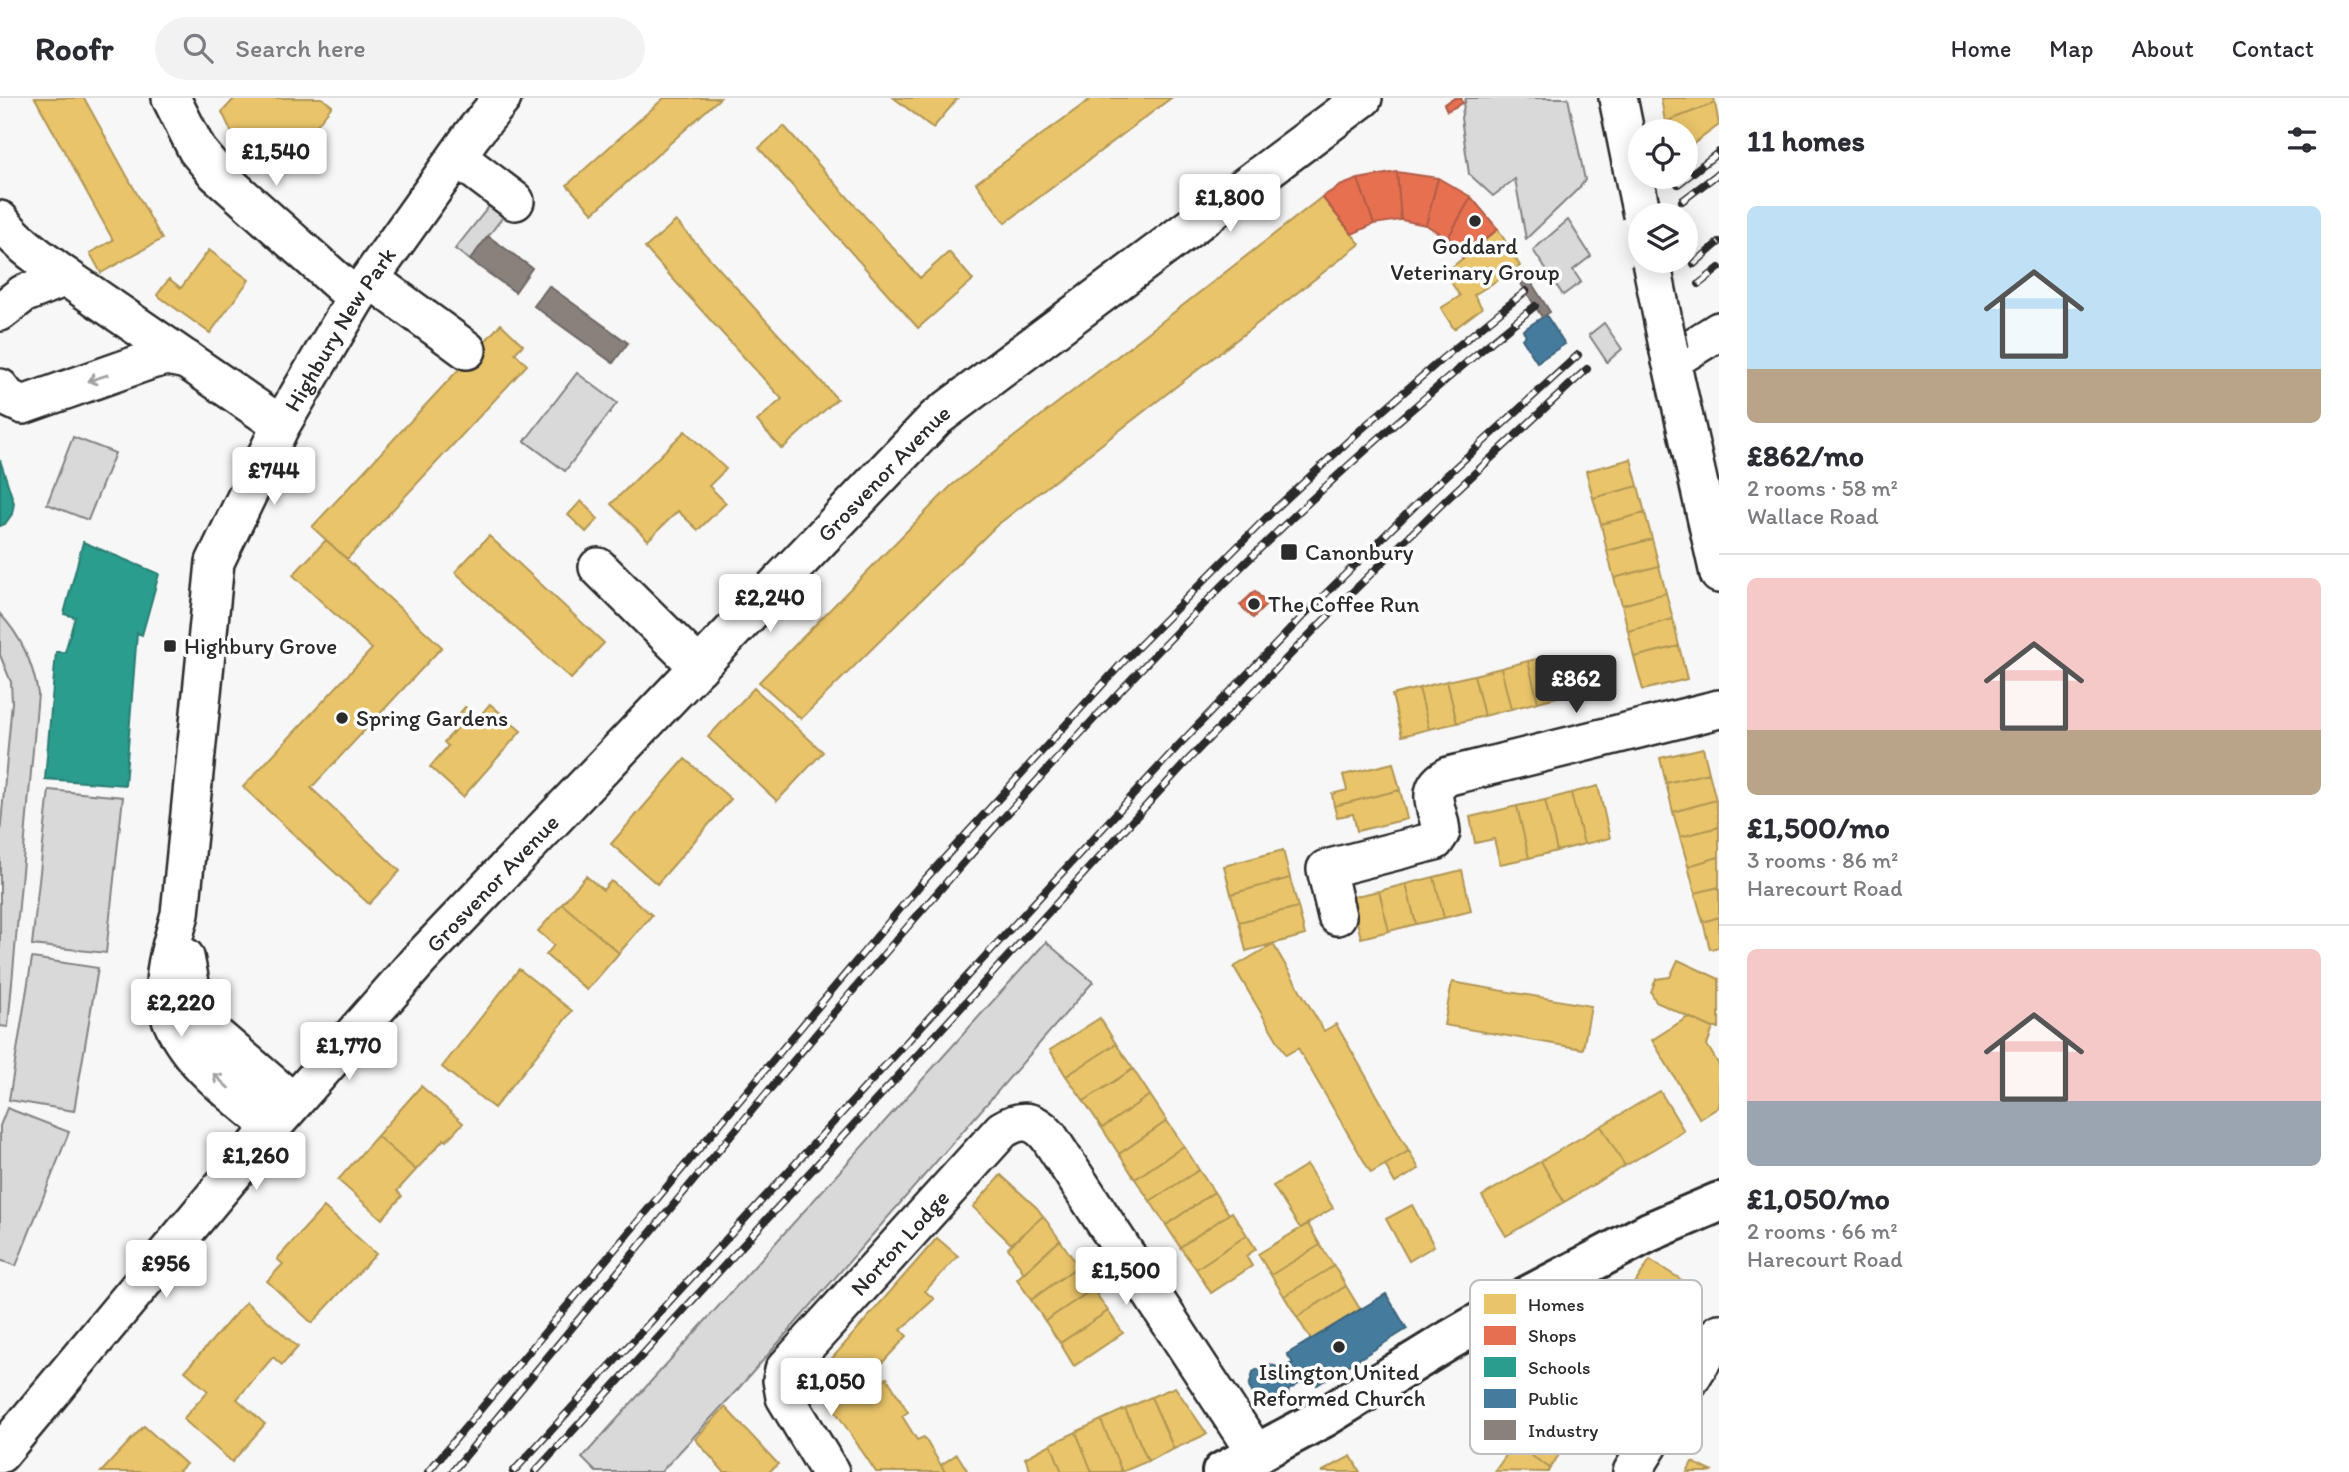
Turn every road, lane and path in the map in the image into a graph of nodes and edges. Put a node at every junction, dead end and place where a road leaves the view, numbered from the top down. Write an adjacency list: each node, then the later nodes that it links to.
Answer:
1 (171, 98): 11 (street)
2 (502, 98): 5 (street, Highbury New Park)
3 (1363, 98): 21 (street, Grosvenor Avenue)
4 (1618, 98): 7 (street, bridge)
5 (457, 157): 6 (street); 11 (street, Highbury New Park)
6 (515, 201)
7 (1639, 203)
8 (0, 220): 10 (street)
9 (1653, 273): 16 (street, bridge)
10 (66, 277): 12 (street); 14 (street)
11 (363, 289): 15 (street); 18 (street, Highbury New Park)
12 (0, 312)
13 (1719, 331): 16 (street)
14 (154, 349): 17 (street, one-way to 17); 18 (street)
15 (467, 350)
16 (1670, 356): 20 (street)
17 (0, 388)
18 (281, 425): 24 (street, Highbury New Park)
19 (598, 567): 21 (street)
20 (1719, 574)
21 (699, 667): 24 (street, Grosvenor Avenue)
22 (1719, 709): 23 (street)
23 (1337, 916)
24 (282, 1114): 30 (street)
25 (1719, 1202): 26 (main road)
26 (1558, 1280)
27 (1470, 1328): 32 (main road)
28 (1719, 1333): 29 (street)
29 (1702, 1360)
30 (0, 1454)
31 (1643, 1454): 35 (street)
32 (1257, 1455): 33 (street, Norton Lodge); 34 (main road)
33 (830, 1472)
34 (1222, 1472)
35 (1632, 1472)

